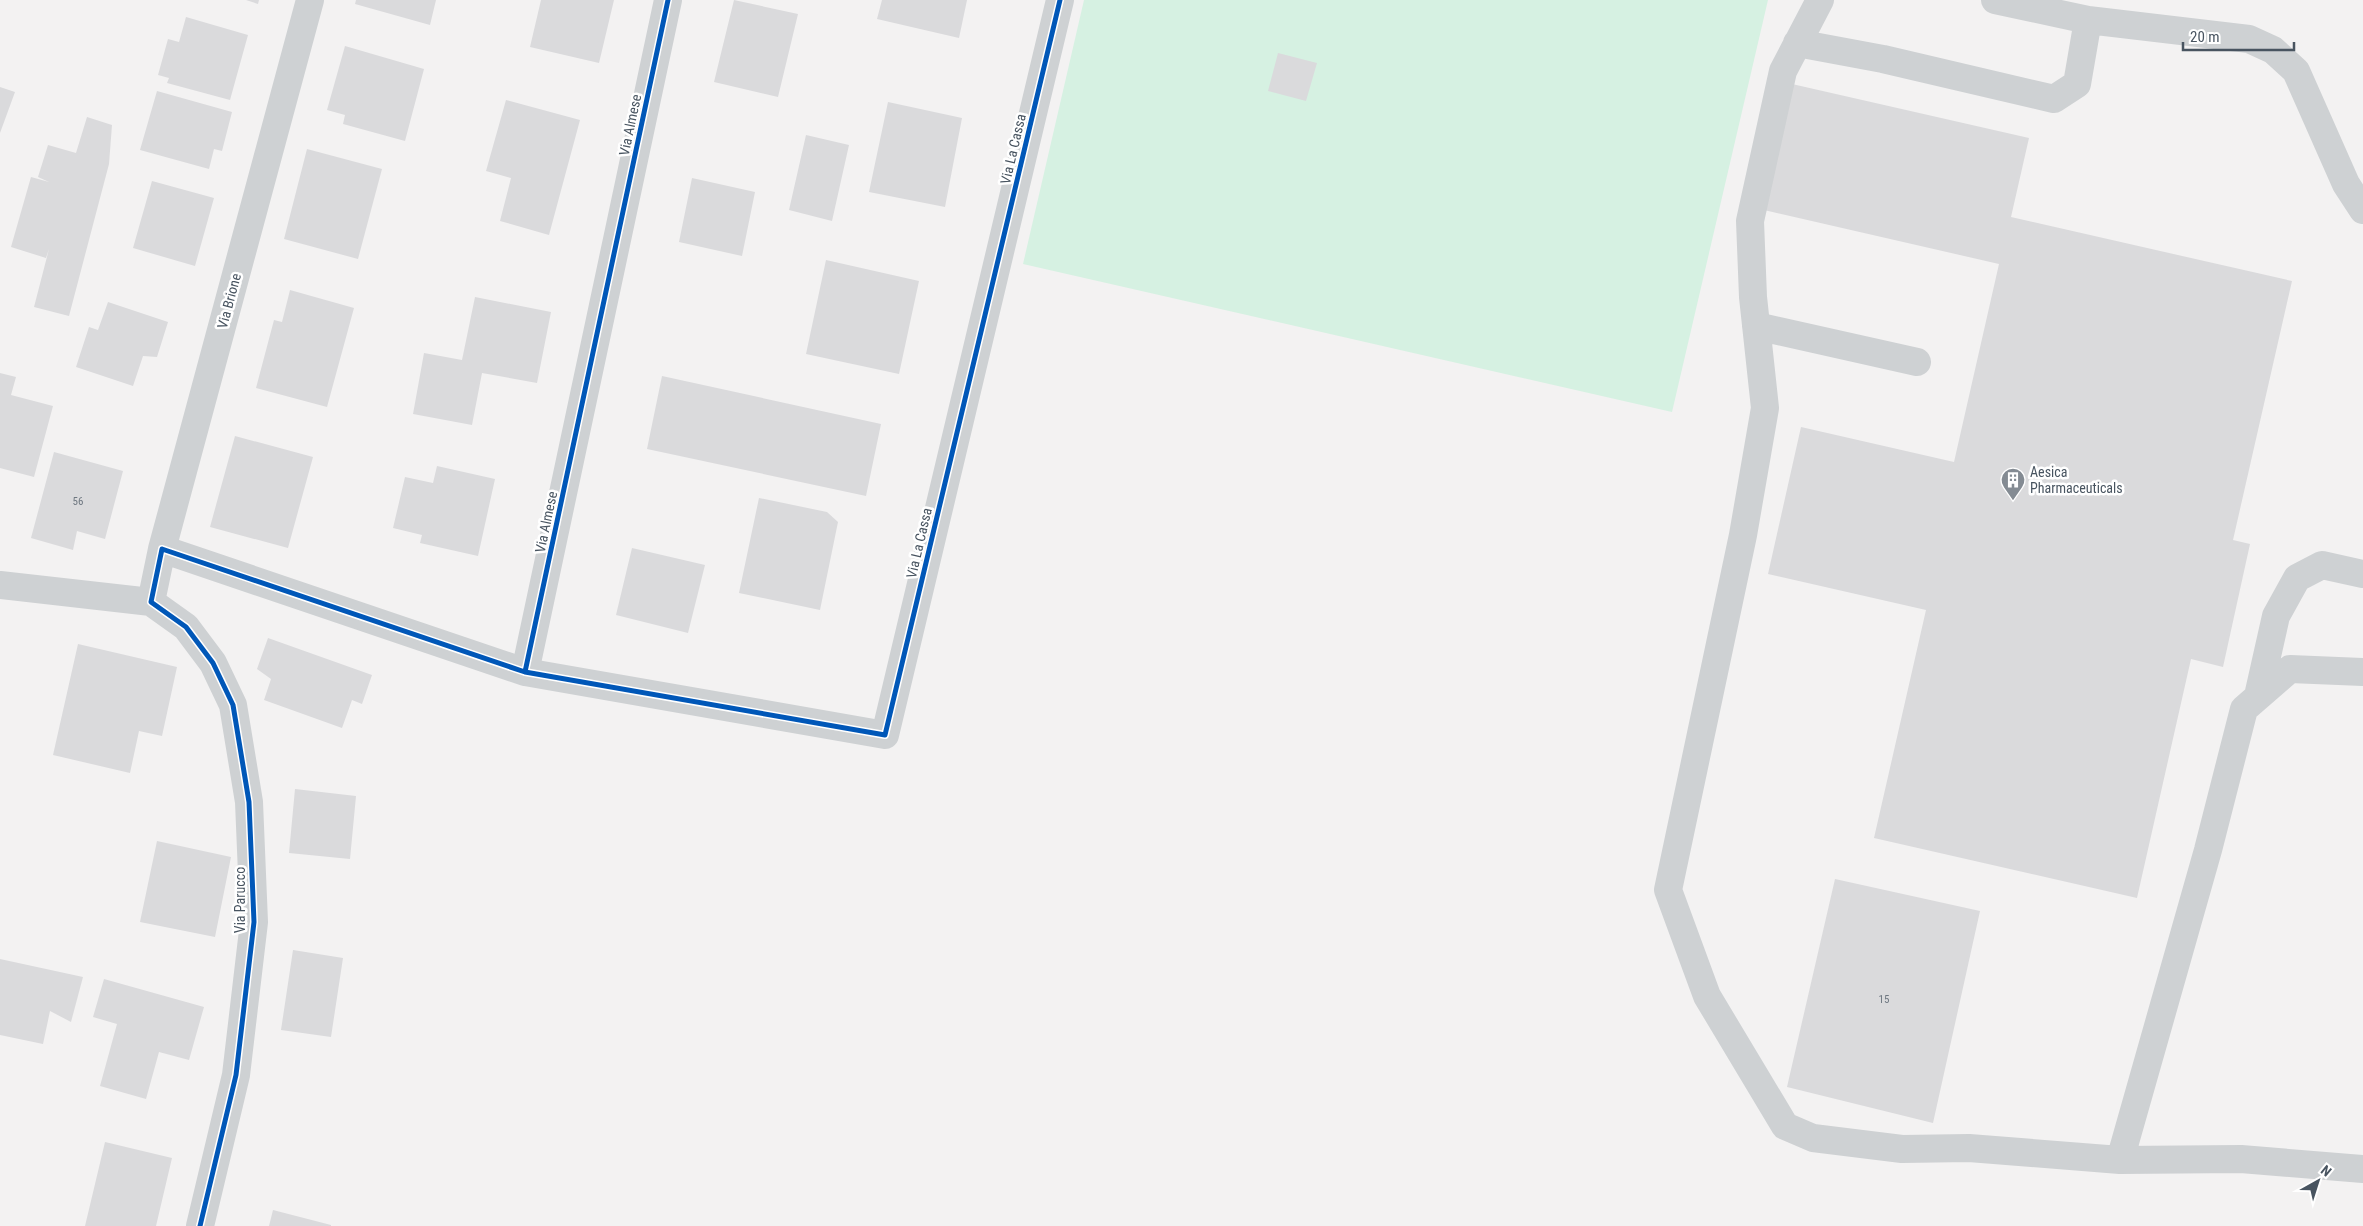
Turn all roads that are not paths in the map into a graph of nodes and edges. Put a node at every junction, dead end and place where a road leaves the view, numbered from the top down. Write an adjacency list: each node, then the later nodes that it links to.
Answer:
1 (310, 0): 11 (street, Via Brione)
2 (668, 0): 15 (street, Via Almese)
3 (1060, 0): 15 (street, Via La Cassa)
4 (1820, 0): 7 (street)
5 (1995, 0): 6 (street)
6 (2088, 20): 7 (street); 8 (street)
7 (1797, 43): 9 (street)
8 (2363, 210)
9 (1756, 326): 10 (street); 18 (street)
10 (1917, 362)
11 (162, 549): 14 (street, Via Brione); 15 (street)
12 (2363, 574): 17 (street)
13 (0, 585): 14 (street, Via Parucco)
14 (151, 602): 20 (street, Via Parucco)
15 (526, 672)
16 (2363, 672): 17 (street)
17 (2258, 696): 18 (street)
18 (2120, 1160): 19 (street)
19 (2363, 1169)
20 (200, 1226)

